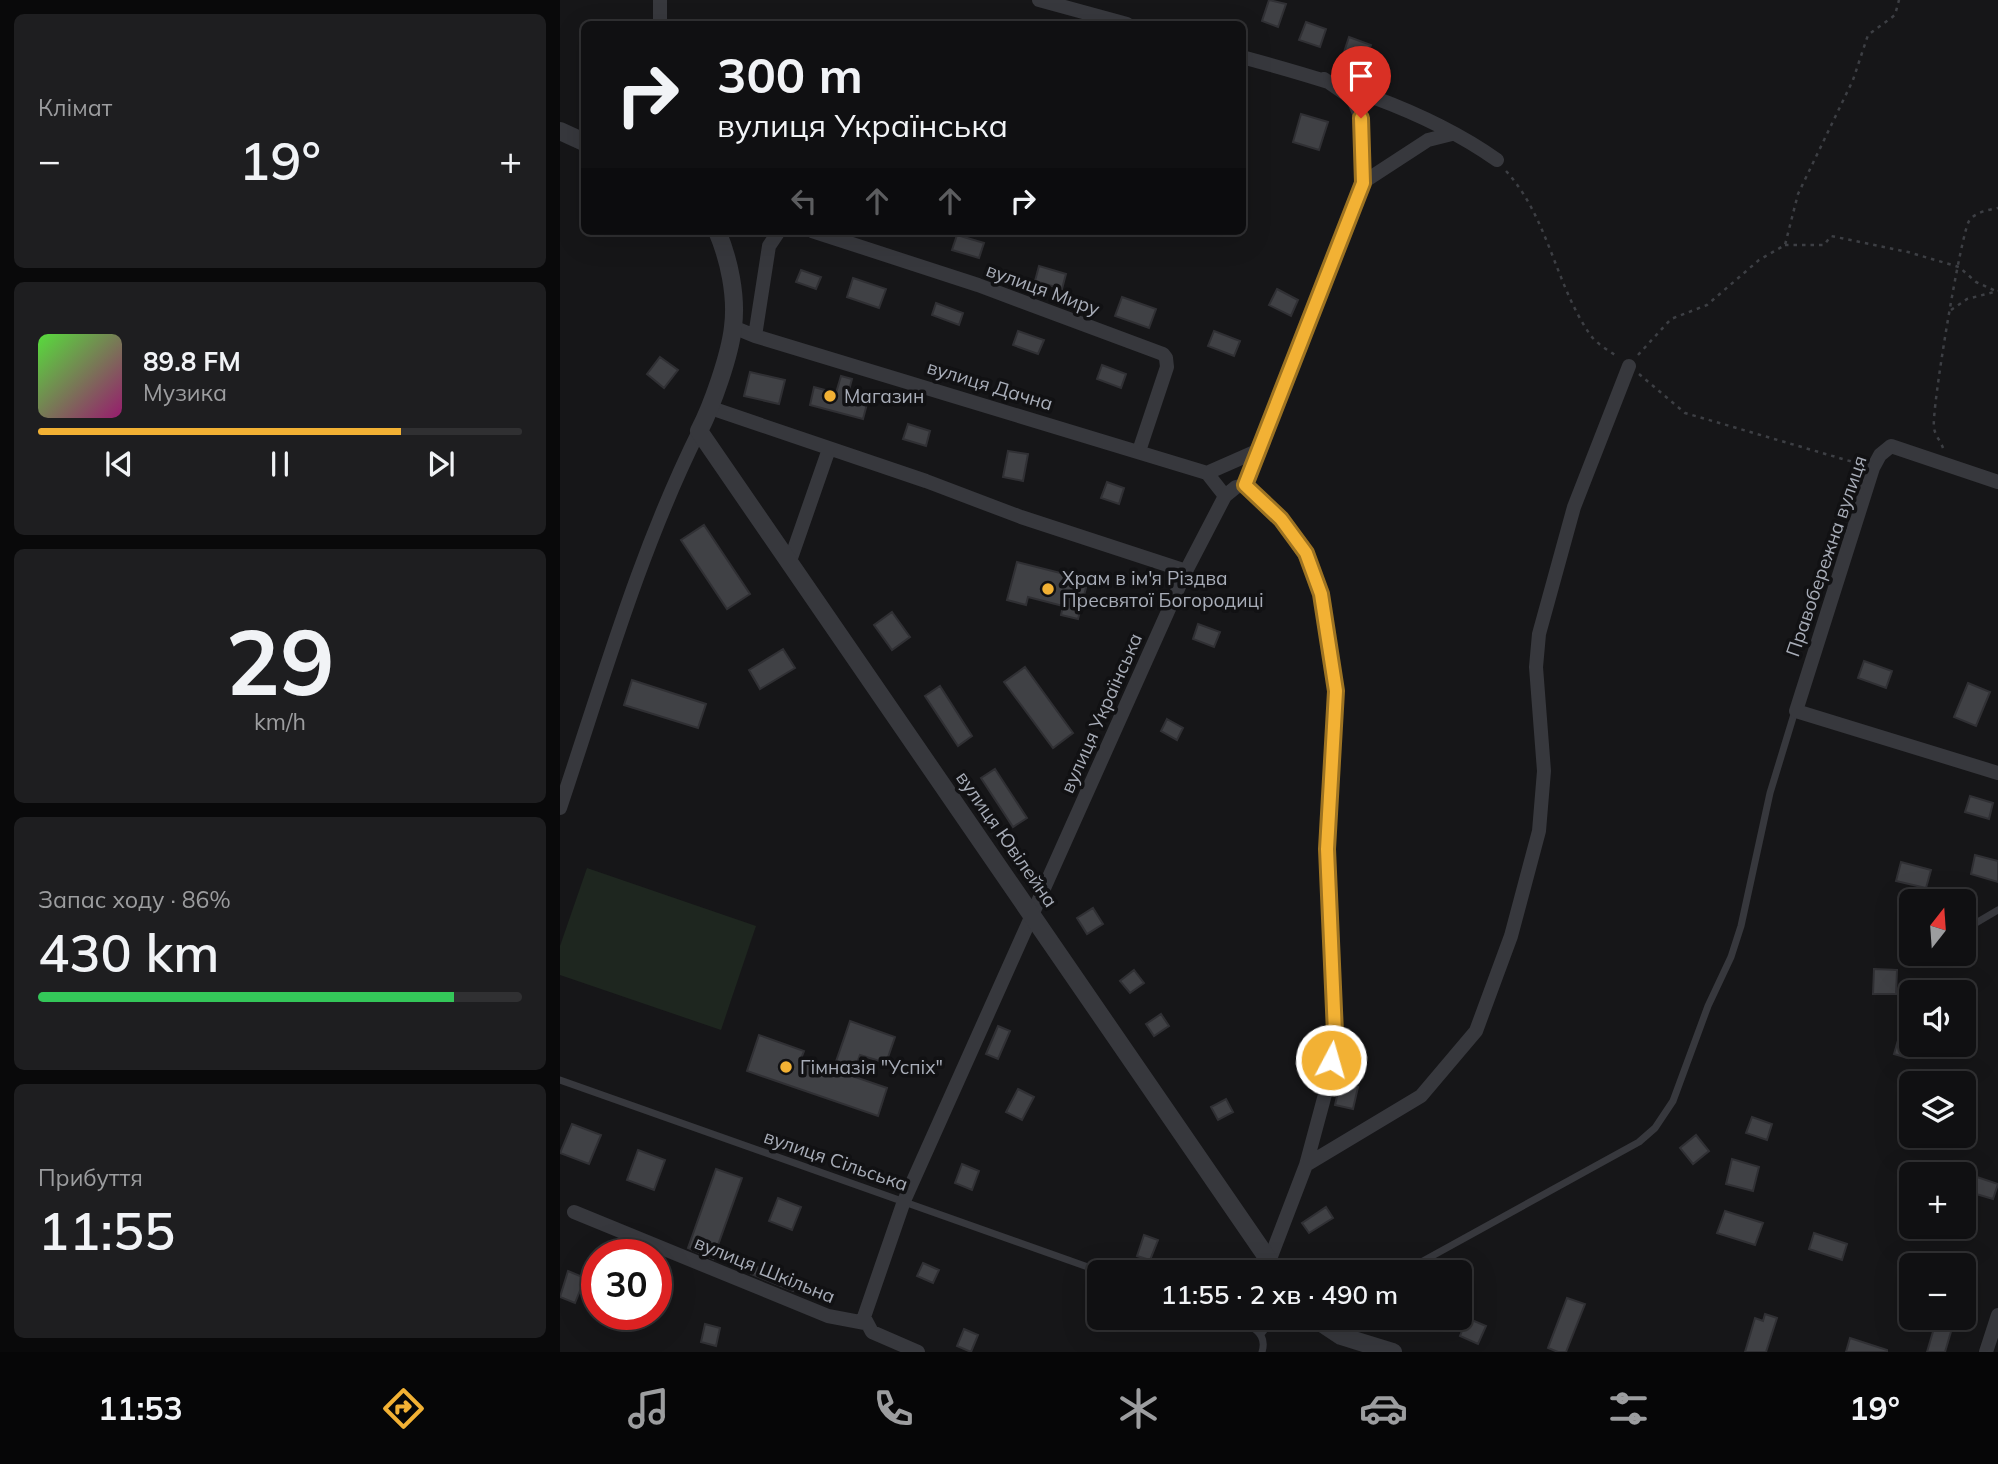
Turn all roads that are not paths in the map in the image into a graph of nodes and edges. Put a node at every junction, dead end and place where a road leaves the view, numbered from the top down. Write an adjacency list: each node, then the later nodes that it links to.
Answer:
1 (660, 0): 3 (street)
2 (1039, 0): 4 (street)
3 (660, 21)
4 (1116, 21)
5 (1246, 58): 6 (street)
6 (1324, 79): 7 (street); 13 (street)
7 (1420, 118): 9 (street); 11 (street)
8 (560, 131): 10 (street)
9 (1452, 134): 11 (street); 12 (street)
10 (581, 141)
11 (1412, 149): 13 (street)
12 (1497, 160)
13 (1363, 183): 24 (street)
14 (719, 235): 17 (street)
15 (776, 235): 18 (street)
16 (824, 235): 23 (street, вулиця Миру)
17 (733, 327): 18 (street, вулиця Дачна); 20 (street)
18 (755, 336): 23 (street, вулиця Дачна)
19 (1629, 366): 38 (street)
20 (711, 408): 21 (street); 22 (street)
21 (699, 430): 29 (street, вулиця Ювілейна); 33 (street)
22 (829, 449): 29 (street); 30 (street)
23 (1139, 451): 25 (street, вулиця Дачна)
24 (1257, 451): 25 (street); 27 (street)
25 (1207, 473): 28 (street)
26 (1998, 482): 31 (street, Правобережна вулиця)
27 (1245, 485): 28 (street); 38 (street)
28 (1225, 496): 30 (street, вулиця Українська)
29 (790, 561): 35 (street, вулиця Ювілейна)
30 (1186, 571): 35 (street, вулиця Українська)
31 (1796, 711): 32 (street); 43 (lane)
32 (1998, 773)
33 (560, 808)
34 (1998, 910): 36 (lane)
35 (1032, 912): 39 (street, вулиця Українська); 41 (street, вулиця Ювілейна)
36 (1976, 923)
37 (560, 1080): 39 (lane, вулиця Сільська)
38 (1306, 1165): 42 (street)
39 (904, 1201): 44 (lane, вулиця Сільська); 46 (street, вулиця Українська)
40 (574, 1212): 46 (street, вулиця Шкільна)
41 (1270, 1260)
42 (1276, 1260)
43 (1425, 1260)
44 (1087, 1267)
45 (1998, 1315): 54 (street)
46 (865, 1323): 51 (street)
47 (1256, 1330): 50 (lane)
48 (1264, 1330): 50 (lane)
49 (1333, 1330): 53 (street)
50 (1261, 1334): 52 (lane)
51 (918, 1352)
52 (1262, 1352)
53 (1393, 1352)
54 (1986, 1352)

